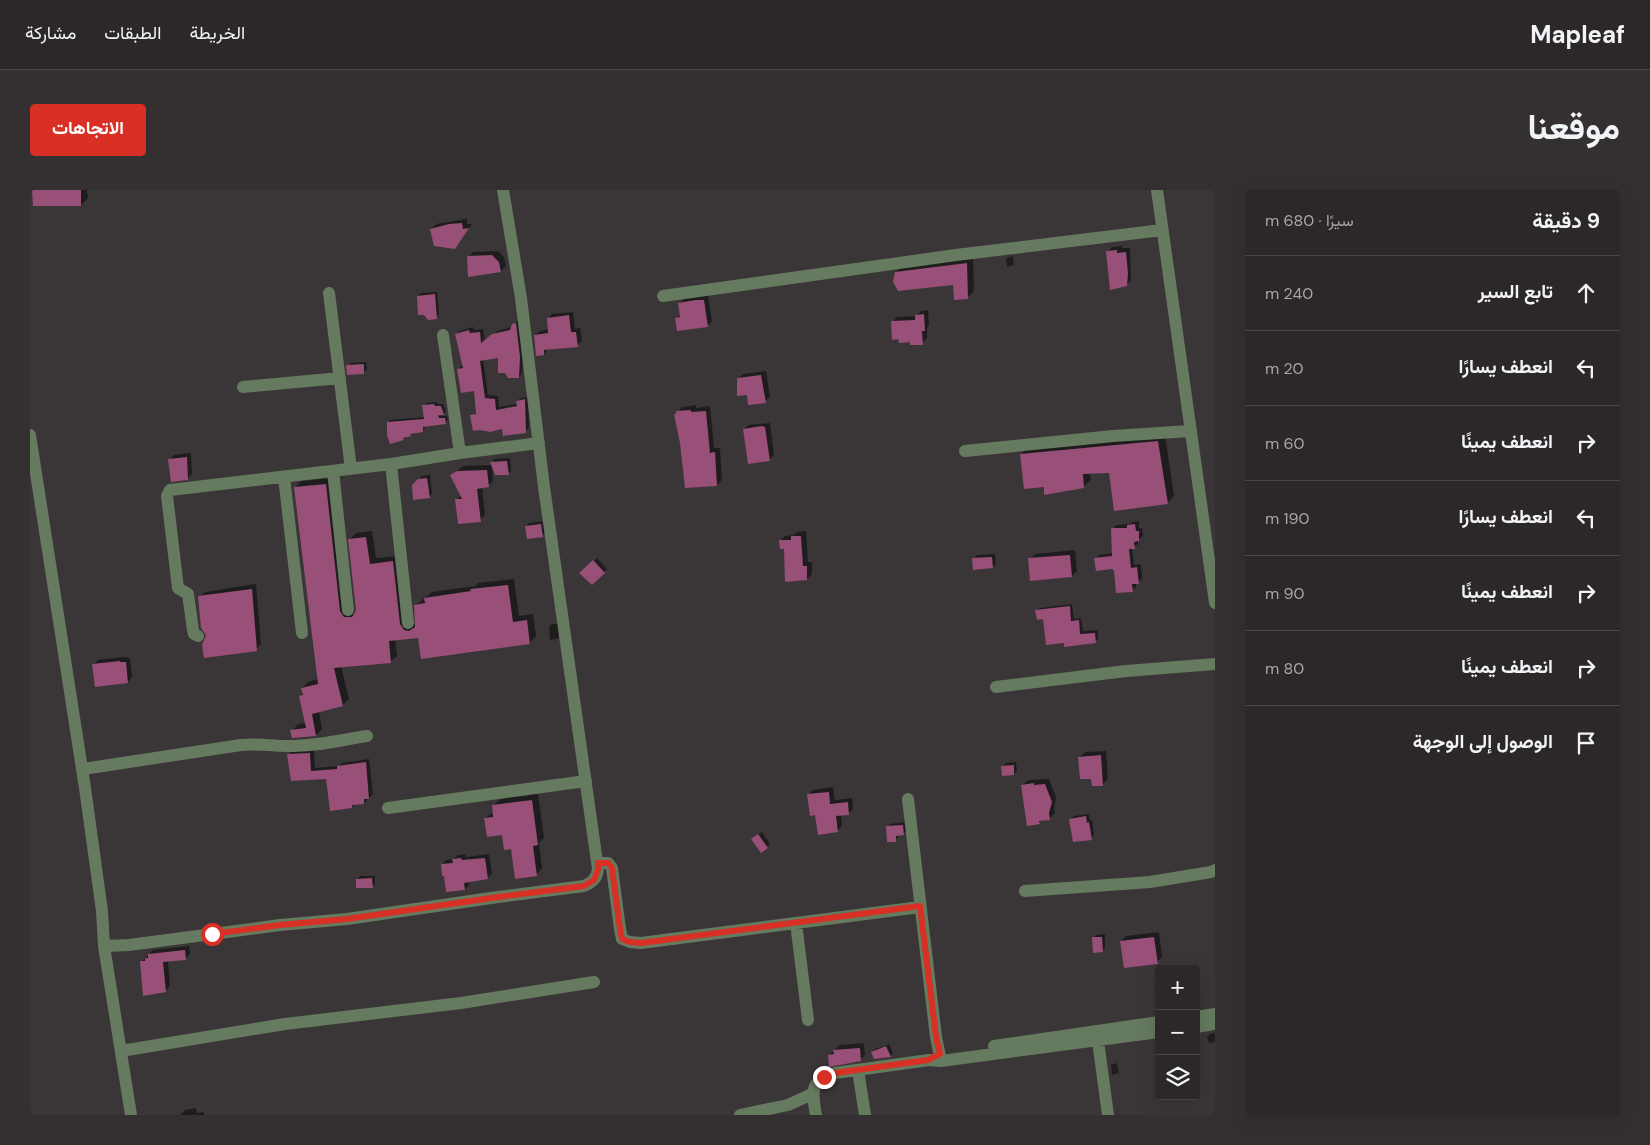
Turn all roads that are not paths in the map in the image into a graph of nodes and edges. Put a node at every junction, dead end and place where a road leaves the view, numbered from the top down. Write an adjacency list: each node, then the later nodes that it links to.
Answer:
1 (503, 190): 11 (street)
2 (1157, 190): 3 (street)
3 (1162, 230): 5 (street); 9 (street)
4 (329, 293): 7 (street)
5 (663, 296)
6 (443, 335): 13 (street)
7 (340, 378): 8 (street); 15 (street)
8 (243, 388)
9 (1190, 431): 12 (street); 18 (street)
10 (30, 435): 26 (street)
11 (539, 443): 13 (street); 27 (street)
12 (965, 451)
13 (460, 453): 14 (street)
14 (391, 464): 15 (street); 20 (street)
15 (351, 469): 16 (street)
16 (333, 471): 17 (street); 19 (street)
17 (284, 476): 21 (street); 22 (street)
18 (1215, 602)
19 (348, 610)
20 (408, 624)
21 (302, 632)
22 (198, 636)
23 (1215, 664): 24 (street)
24 (996, 687)
25 (367, 736): 26 (street)
26 (82, 769): 35 (street)
27 (586, 781): 29 (street); 30 (street)
28 (908, 799): 33 (street)
29 (388, 808)
30 (598, 863): 34 (street); 35 (street)
31 (1215, 870): 32 (street)
32 (1026, 891)
33 (920, 906): 34 (street); 46 (street)
34 (796, 923): 39 (street)
35 (104, 946): 45 (street)
36 (594, 982): 45 (street)
37 (1215, 1014): 38 (street)
38 (1200, 1016)
39 (808, 1020)
40 (1155, 1023): 46 (street)
41 (1215, 1024): 42 (street)
42 (1200, 1026)
43 (1155, 1033): 44 (street)
44 (1098, 1041): 46 (street); 53 (street)
45 (121, 1051): 49 (street)
46 (937, 1058): 47 (street)
47 (858, 1070): 48 (street); 52 (street)
48 (812, 1094): 50 (street); 51 (street)
49 (131, 1115)
50 (740, 1115)
51 (816, 1115)
52 (865, 1115)
53 (1108, 1115)

